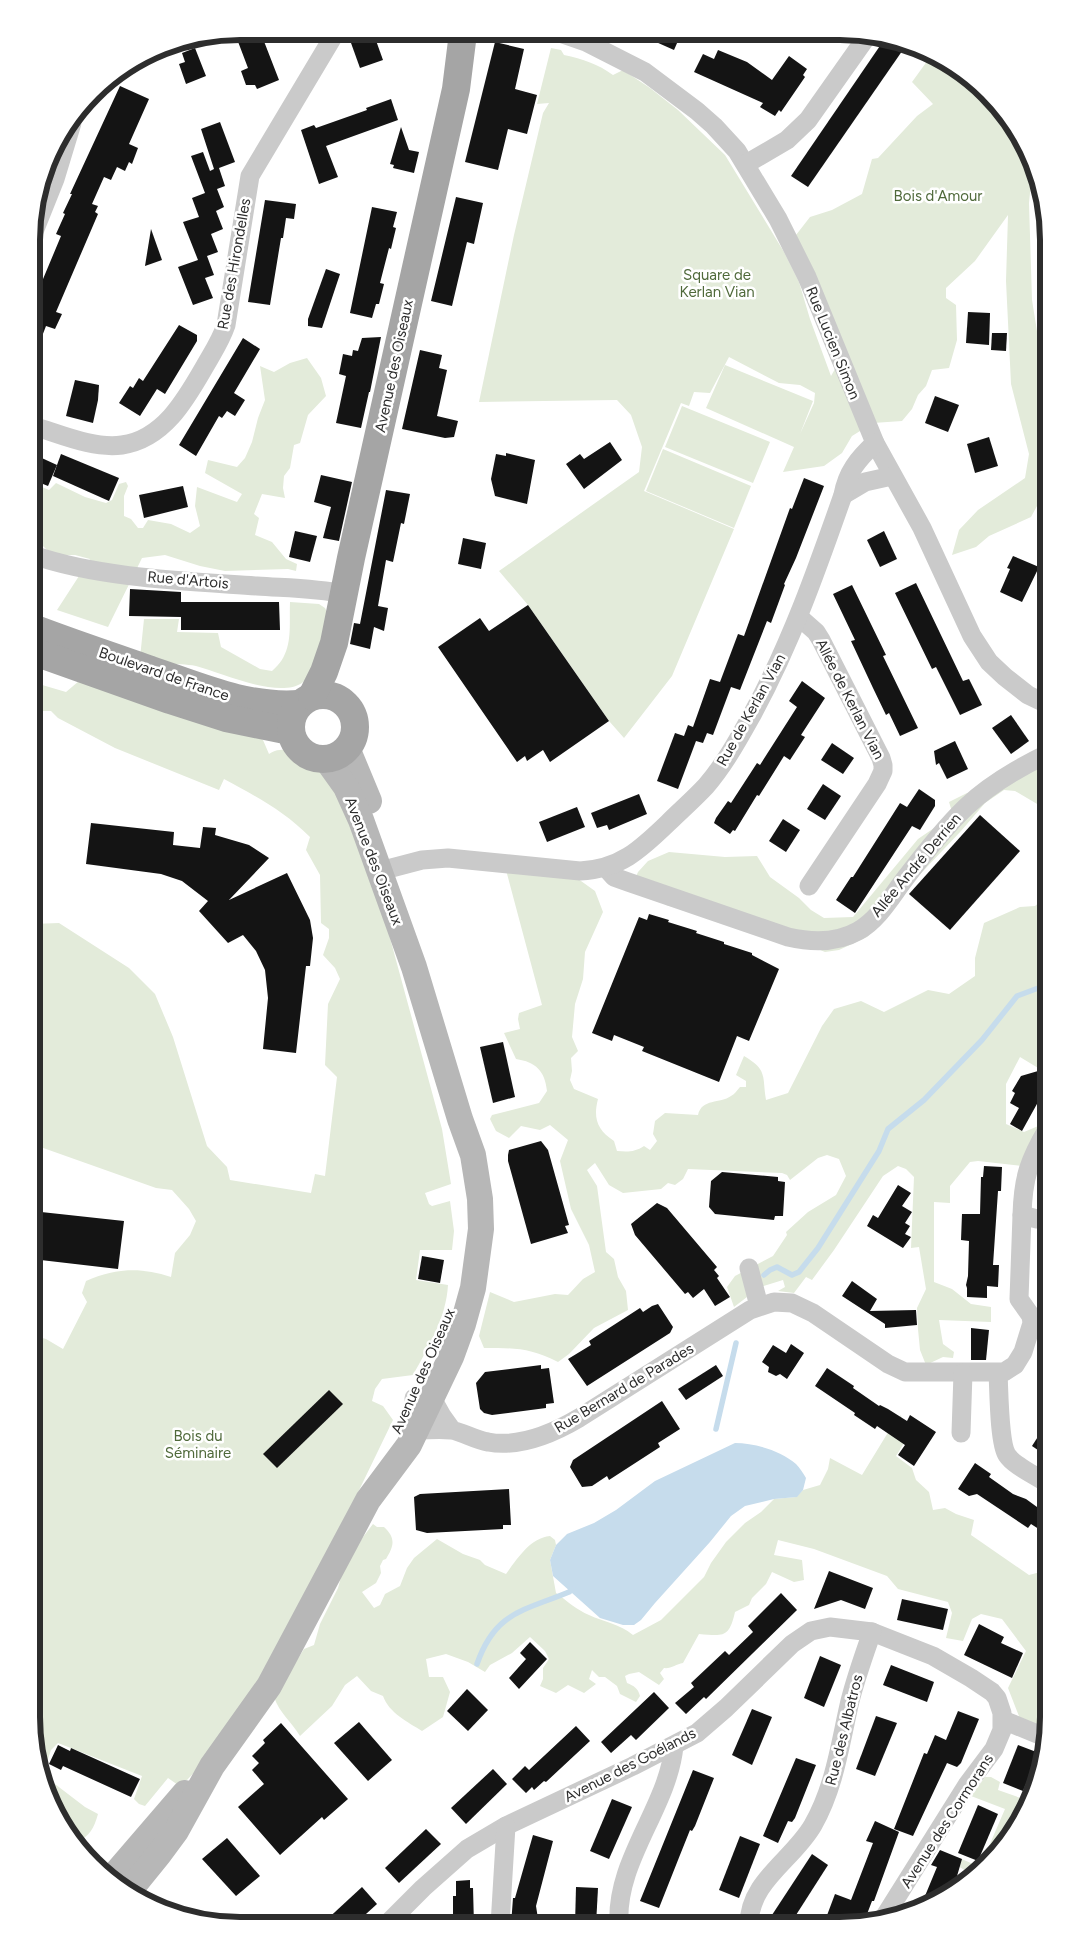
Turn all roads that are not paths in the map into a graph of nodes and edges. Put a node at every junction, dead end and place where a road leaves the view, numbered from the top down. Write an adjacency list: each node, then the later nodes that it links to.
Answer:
1 (331, 40): 10 (street, Rue des Hirondelles)
2 (462, 40): 6 (main road, Avenue des Oiseaux)
3 (474, 40): 6 (main road, Avenue des Oiseaux)
4 (580, 40): 8 (street, Rue Lucien Simon)
5 (863, 42): 8 (street)
6 (456, 89): 15 (main road, Avenue des Oiseaux)
7 (67, 141): 9 (street)
8 (746, 164): 11 (street, Rue Lucien Simon)
9 (43, 210)
10 (40, 428)
11 (874, 442): 12 (street, Rue Lucien Simon); 13 (street, Rue de Kerlan Vian)
12 (892, 476): 13 (street); 21 (street, Rue Lucien Simon)
13 (843, 495): 16 (street, Rue de Kerlan Vian)
14 (40, 557): 15 (street, Rue d'Artois)
15 (344, 594): 18 (main road, Avenue des Oiseaux)
16 (799, 617): 27 (street, Rue de Kerlan Vian); 28 (street, Allée de Kerlan Vian)
17 (40, 631): 20 (main road, Boulevard de France)
18 (334, 643): 20 (main road, Avenue des Oiseaux); 22 (main road, Avenue des Oiseaux)
19 (40, 654): 23 (main road, Boulevard de France)
20 (305, 700): 22 (main road); 23 (main road)
21 (1040, 700)
22 (343, 701): 24 (main road)
23 (290, 731): 24 (main road)
24 (336, 753): 26 (main road, Avenue des Oiseaux)
25 (1040, 758): 27 (street, Allée André Derrien)
26 (388, 869): 27 (street, Rue de Kerlan Vian); 34 (main road, Avenue des Oiseaux)
27 (610, 872)
28 (809, 886)
29 (1040, 1143): 33 (street)
30 (749, 1268): 31 (street)
31 (759, 1306): 32 (street, Rue Bernard de Parades); 36 (street, Rue Bernard de Parades)
32 (963, 1373): 33 (street, Rue Bernard de Parades); 37 (street)
33 (998, 1373): 38 (street)
34 (423, 1398): 35 (main road, Avenue des Oiseaux); 36 (street); 39 (main road, Avenue des Oiseaux)
35 (416, 1430): 36 (street, Rue Bernard de Parades); 39 (main road, Avenue des Oiseaux)
36 (452, 1430)
37 (961, 1433)
38 (1040, 1479)
39 (368, 1500): 44 (main road, Avenue des Oiseaux)
40 (872, 1632): 41 (street, Avenue des Goélands); 43 (street, Avenue des Goélands); 52 (street, Rue des Albatros)
41 (1003, 1720): 42 (street); 48 (street, Avenue des Cormorans)
42 (1039, 1735)
43 (674, 1746): 45 (street, Avenue des Goélands); 51 (street)
44 (212, 1766): 46 (main road, Avenue des Oiseaux); 47 (main road, Avenue des Oiseaux)
45 (506, 1826): 49 (street, Avenue des Goélands); 50 (street)
46 (115, 1874)
47 (133, 1886)
48 (888, 1911)
49 (393, 1917)
50 (500, 1917)
51 (620, 1917)
52 (750, 1917)

